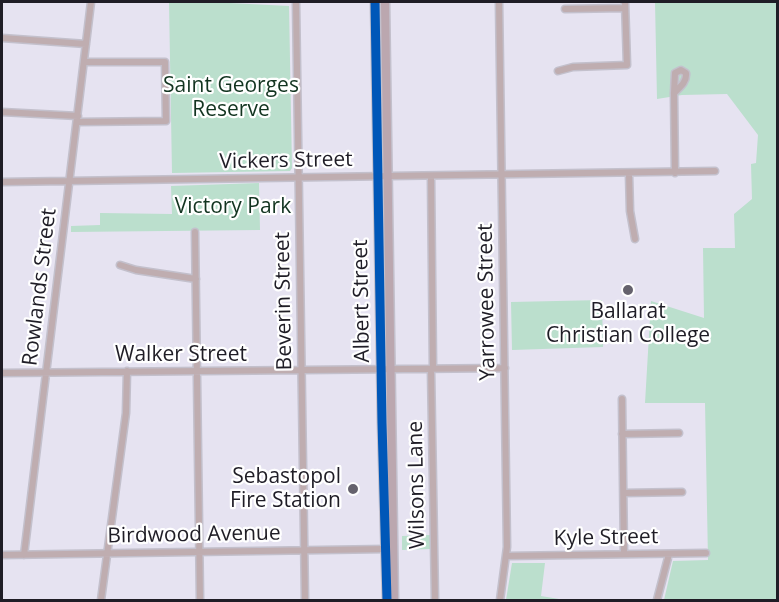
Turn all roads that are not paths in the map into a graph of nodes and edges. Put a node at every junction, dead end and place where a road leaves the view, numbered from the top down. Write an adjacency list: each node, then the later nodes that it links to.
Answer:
1 (89, 2): 9 (street, Rowlands Street)
2 (296, 2): 22 (street, Beverin Street)
3 (375, 2): 20 (highway, Albert Street)
4 (385, 2): 21 (highway, Albert Street)
5 (499, 2): 19 (street, Yarrowee Street)
6 (625, 5): 7 (street); 11 (street)
7 (565, 9)
8 (2, 38): 9 (street)
9 (86, 44): 10 (street, Rowlands Street)
10 (84, 62): 14 (street, Rowlands Street); 14 (street)
11 (558, 71)
12 (674, 93): 16 (street)
13 (2, 111): 14 (street)
14 (78, 119): 23 (street, Rowlands Street)
15 (715, 171): 16 (street, Vickers Street)
16 (675, 173): 17 (street, Vickers Street)
17 (629, 174): 19 (street, Vickers Street); 26 (street)
18 (431, 176): 19 (street, Vickers Street); 21 (street, Vickers Street); 30 (street, Wilsons Lane)
19 (502, 176): 29 (street, Yarrowee Street)
20 (378, 177): 21 (street, Vickers Street); 22 (street, Vickers Street); 31 (highway, Albert Street)
21 (388, 177): 32 (highway, Albert Street)
22 (299, 178): 23 (street, Vickers Street); 34 (street, Beverin Street)
23 (70, 181): 24 (street, Vickers Street); 35 (street, Rowlands Street)
24 (2, 182)
25 (195, 232): 28 (street)
26 (635, 239)
27 (120, 265): 28 (street)
28 (195, 279): 36 (street)
29 (505, 368): 30 (street, Walker Street); 52 (street, Yarrowee Street)
30 (432, 369): 32 (street, Walker Street); 58 (street, Wilsons Lane)
31 (381, 370): 32 (street, Walker Street); 34 (street, Walker Street); 43 (highway, Albert Street)
32 (391, 370): 57 (highway, Albert Street)
33 (127, 371): 35 (street, Walker Street); 36 (street, Walker Street); 45 (street)
34 (302, 371): 36 (street, Walker Street); 44 (street, Beverin Street)
35 (46, 372): 37 (street, Walker Street); 51 (street, Rowlands Street)
36 (196, 372): 46 (street)
37 (2, 373)
38 (622, 399): 40 (street)
39 (679, 433): 40 (street)
40 (622, 434): 42 (street)
41 (682, 492): 42 (street)
42 (624, 493): 48 (street)
43 (386, 549): 44 (street, Birdwood Avenue); 56 (highway, Albert Street)
44 (305, 550): 46 (street, Birdwood Avenue); 55 (street, Beverin Street)
45 (107, 552): 46 (street, Birdwood Avenue); 51 (street, Birdwood Avenue); 53 (street)
46 (199, 552): 54 (street)
47 (706, 553): 49 (street, Kyle Street)
48 (624, 554): 49 (street, Kyle Street); 52 (street, Kyle Street)
49 (669, 554): 60 (street)
50 (2, 555): 51 (street, Birdwood Avenue)
51 (24, 555)
52 (507, 556): 59 (street, Yarrowee Street)
53 (101, 600)
54 (200, 600)
55 (305, 600)
56 (387, 600)
57 (394, 600)
58 (435, 600)
59 (500, 600)
60 (657, 600)

